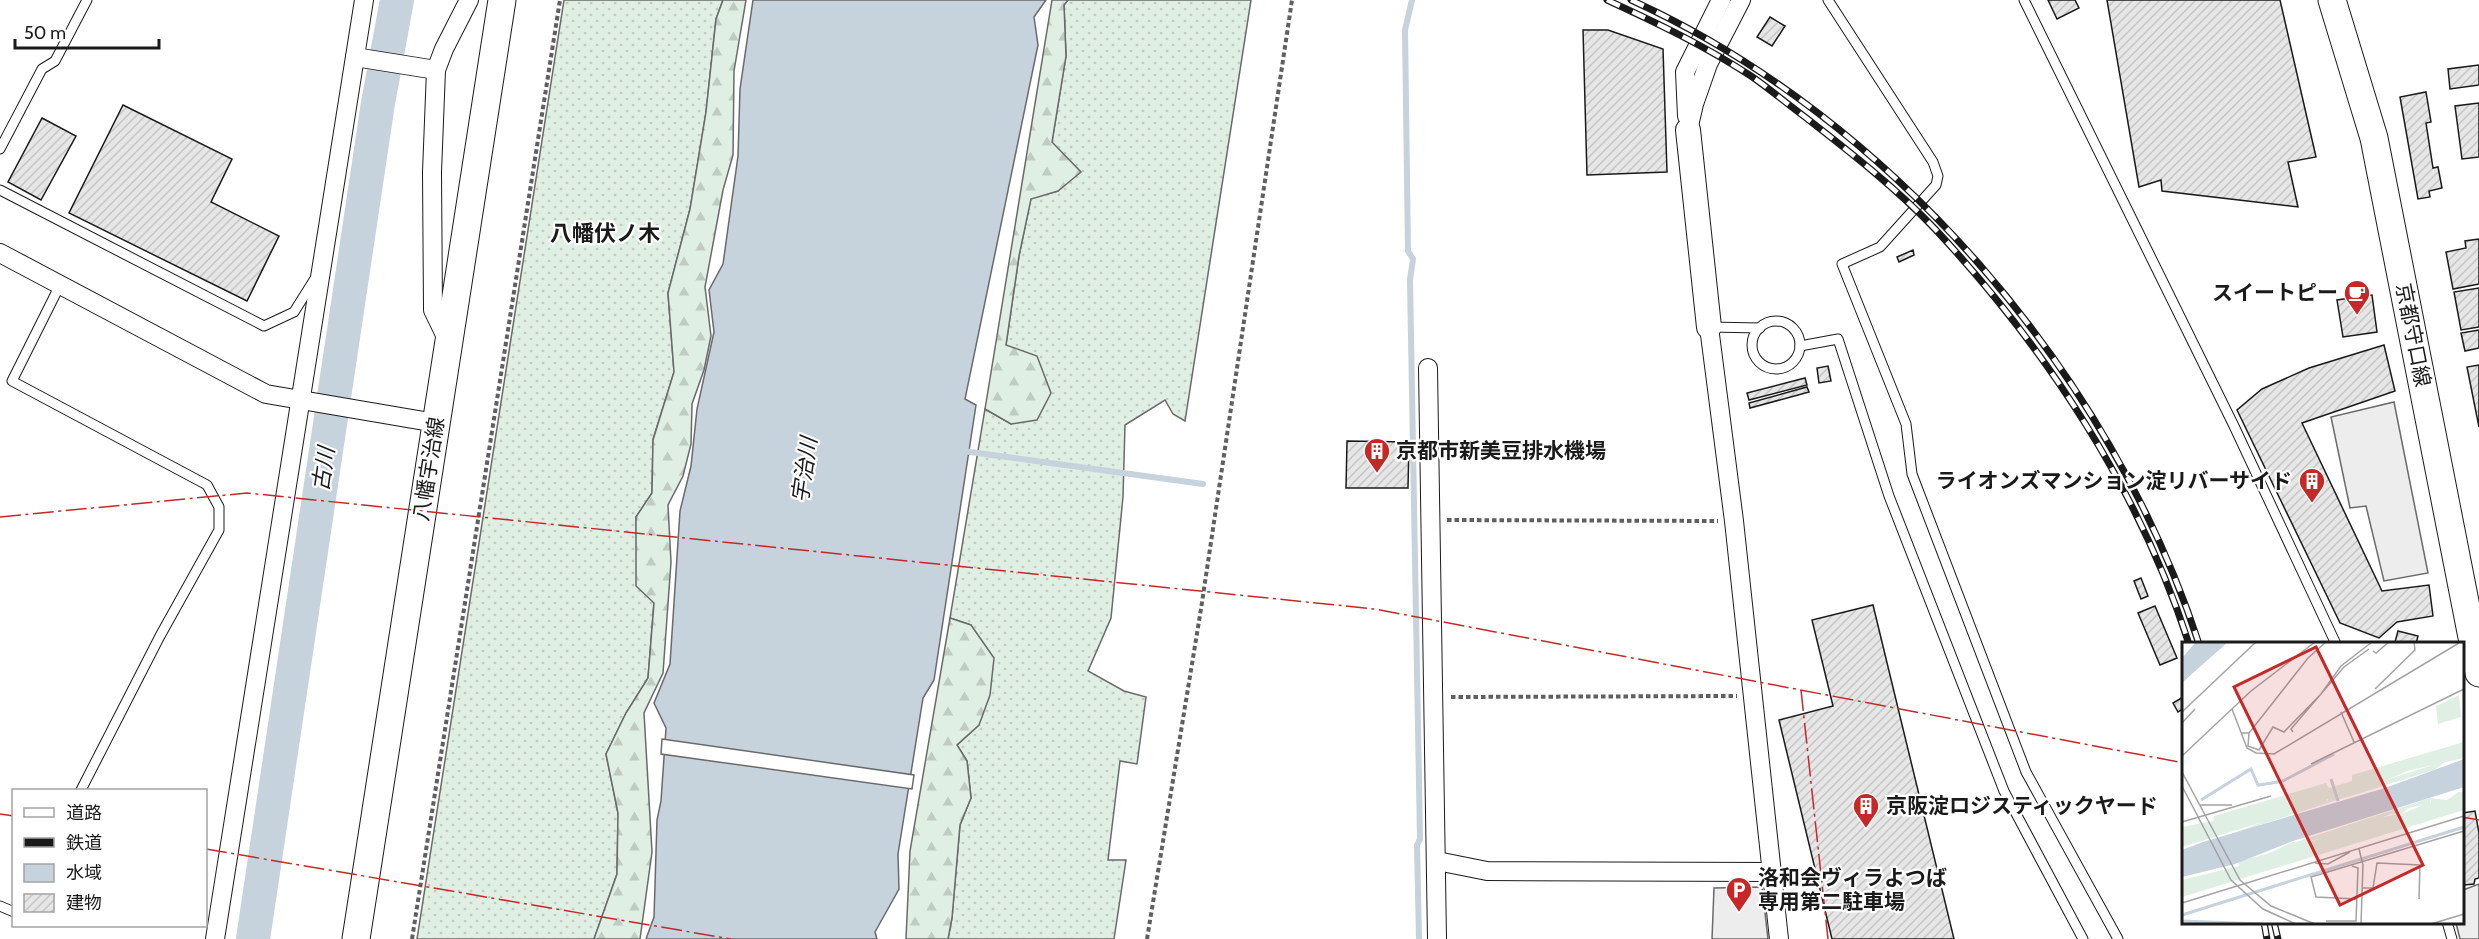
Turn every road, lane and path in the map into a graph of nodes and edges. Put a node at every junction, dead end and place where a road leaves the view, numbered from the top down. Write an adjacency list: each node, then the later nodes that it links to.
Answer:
1 (87, 0): 15 (lane)
2 (364, 0): 12 (street)
3 (469, 0): 13 (street)
4 (502, 0): 22 (main road, 八幡宇治線)
5 (560, 0): 39 (path)
6 (1292, 0): 40 (path)
7 (1721, 0): 14 (street)
8 (1741, 0): 14 (street)
9 (1828, 0): 44 (lane)
10 (2024, 0): 29 (lane)
11 (2332, 0): 30 (main road, 京都守口線)
12 (363, 58): 13 (street); 18 (street)
13 (436, 70): 22 (street)
14 (1688, 130): 20 (street)
15 (0, 149)
16 (0, 190): 18 (lane)
17 (0, 253): 19 (street)
18 (322, 267): 25 (street)
19 (60, 285): 25 (street); 33 (lane)
20 (1709, 327): 21 (lane); 28 (street)
21 (1760, 328): 23 (lane); 23 (lane)
22 (448, 341): 26 (main road, 八幡宇治線)
23 (1800, 346): 43 (lane)
24 (1428, 368): 27 (street)
25 (301, 399): 26 (street); 37 (street)
26 (436, 423): 38 (main road, 八幡宇治線)
27 (1431, 520): 28 (path); 32 (street)
28 (1734, 520): 31 (street)
29 (2335, 642)
30 (2479, 673)
31 (1753, 696): 32 (path); 35 (street)
32 (1432, 697): 34 (street)
33 (82, 789)
34 (1437, 861): 35 (street); 41 (street)
35 (1772, 872): 42 (street)
36 (2448, 924): 45 (lane)
37 (216, 939)
38 (356, 939)
39 (412, 939)
40 (1147, 939)
41 (1437, 939)
42 (1779, 939)
43 (2083, 939)
44 (2118, 939)
45 (2452, 939)

